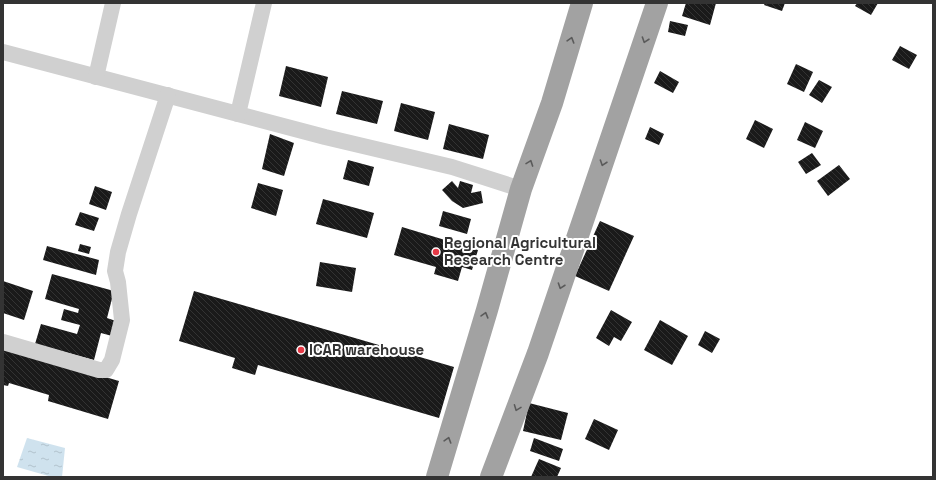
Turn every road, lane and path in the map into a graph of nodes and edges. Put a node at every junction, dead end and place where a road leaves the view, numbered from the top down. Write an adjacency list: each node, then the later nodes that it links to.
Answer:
1 (113, 3): 6 (street)
2 (264, 3): 8 (street)
3 (582, 3): 9 (highway, one-way to 3)
4 (657, 3): 12 (highway, one-way to 12)
5 (3, 52): 6 (street)
6 (96, 77): 7 (street)
7 (168, 95): 8 (street); 10 (street)
8 (238, 114): 9 (street)
9 (521, 189): 11 (highway, one-way to 9)
10 (3, 342)
11 (437, 477)
12 (491, 477)

